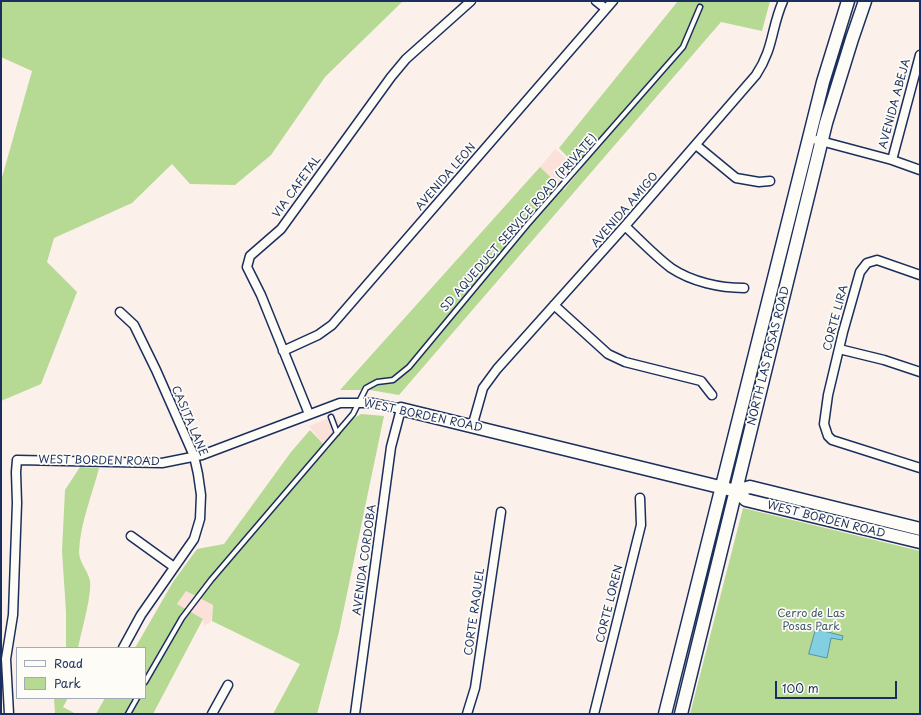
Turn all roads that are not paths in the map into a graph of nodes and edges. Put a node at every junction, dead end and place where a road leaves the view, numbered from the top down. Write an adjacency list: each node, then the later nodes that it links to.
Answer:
1 (472, 1): 23 (street, VIA CAFETAL)
2 (596, 1): 8 (street)
3 (613, 1): 8 (street, AVENIDA LEON)
4 (783, 1): 13 (street, AVENIDA AMIGO)
5 (848, 1): 11 (street, NORTH LAS POSAS ROAD)
6 (866, 1): 12 (street, NORTH LAS POSAS ROAD)
7 (700, 7): 26 (lane, SD AQUEDUCT SERVICE ROAD (PRIVATE))
8 (606, 9): 23 (street, AVENIDA LEON)
9 (920, 55): 10 (street, AVENIDA ABEJA)
10 (918, 66): 14 (street, AVENIDA ABEJA)
11 (809, 138): 12 (street); 34 (street, NORTH LAS POSAS ROAD)
12 (822, 142): 14 (street); 35 (street, NORTH LAS POSAS ROAD)
13 (696, 145): 16 (street); 17 (street, AVENIDA AMIGO)
14 (892, 160): 15 (street)
15 (920, 170)
16 (770, 181)
17 (625, 226): 19 (street); 20 (street, AVENIDA AMIGO)
18 (920, 275): 22 (street, CORTE LIRA)
19 (744, 288)
20 (554, 305): 25 (street); 30 (street, AVENIDA AMIGO)
21 (120, 312): 32 (street, CASITA LANE)
22 (839, 349): 24 (street); 33 (street, CORTE LIRA)
23 (283, 351): 28 (street, VIA CAFETAL)
24 (920, 372)
25 (712, 395)
26 (359, 402): 27 (street, WEST BORDEN ROAD); 28 (street, WEST BORDEN ROAD); 31 (lane, SD AQUEDUCT SERVICE ROAD (PRIVATE))
27 (401, 409): 30 (street, WEST BORDEN ROAD); 49 (street, AVENIDA CORDOBA)
28 (309, 414): 32 (street, WEST BORDEN ROAD)
29 (331, 418): 31 (lane)
30 (472, 427): 34 (street, WEST BORDEN ROAD)
31 (337, 433): 43 (lane, SD AQUEDUCT SERVICE ROAD (PRIVATE))
32 (194, 456): 41 (street, CASITA LANE); 46 (street, WEST BORDEN ROAD)
33 (920, 468)
34 (721, 487): 35 (street, WEST BORDEN ROAD); 52 (street, NORTH LAS POSAS ROAD)
35 (736, 491): 38 (street, WEST BORDEN ROAD); 40 (street, WEST BORDEN ROAD); 53 (street, NORTH LAS POSAS ROAD)
36 (640, 498): 51 (street, CORTE LOREN)
37 (501, 512): 50 (street, CORTE RAQUEL)
38 (920, 529)
39 (131, 536): 41 (street)
40 (920, 542)
41 (174, 567): 42 (street, CASITA LANE)
42 (124, 647)
43 (146, 680)
44 (228, 685): 48 (street)
45 (136, 699): 47 (lane)
46 (8, 714)
47 (128, 714)
48 (212, 714)
49 (355, 714)
50 (467, 714)
51 (594, 714)
52 (665, 714)
53 (681, 714)

